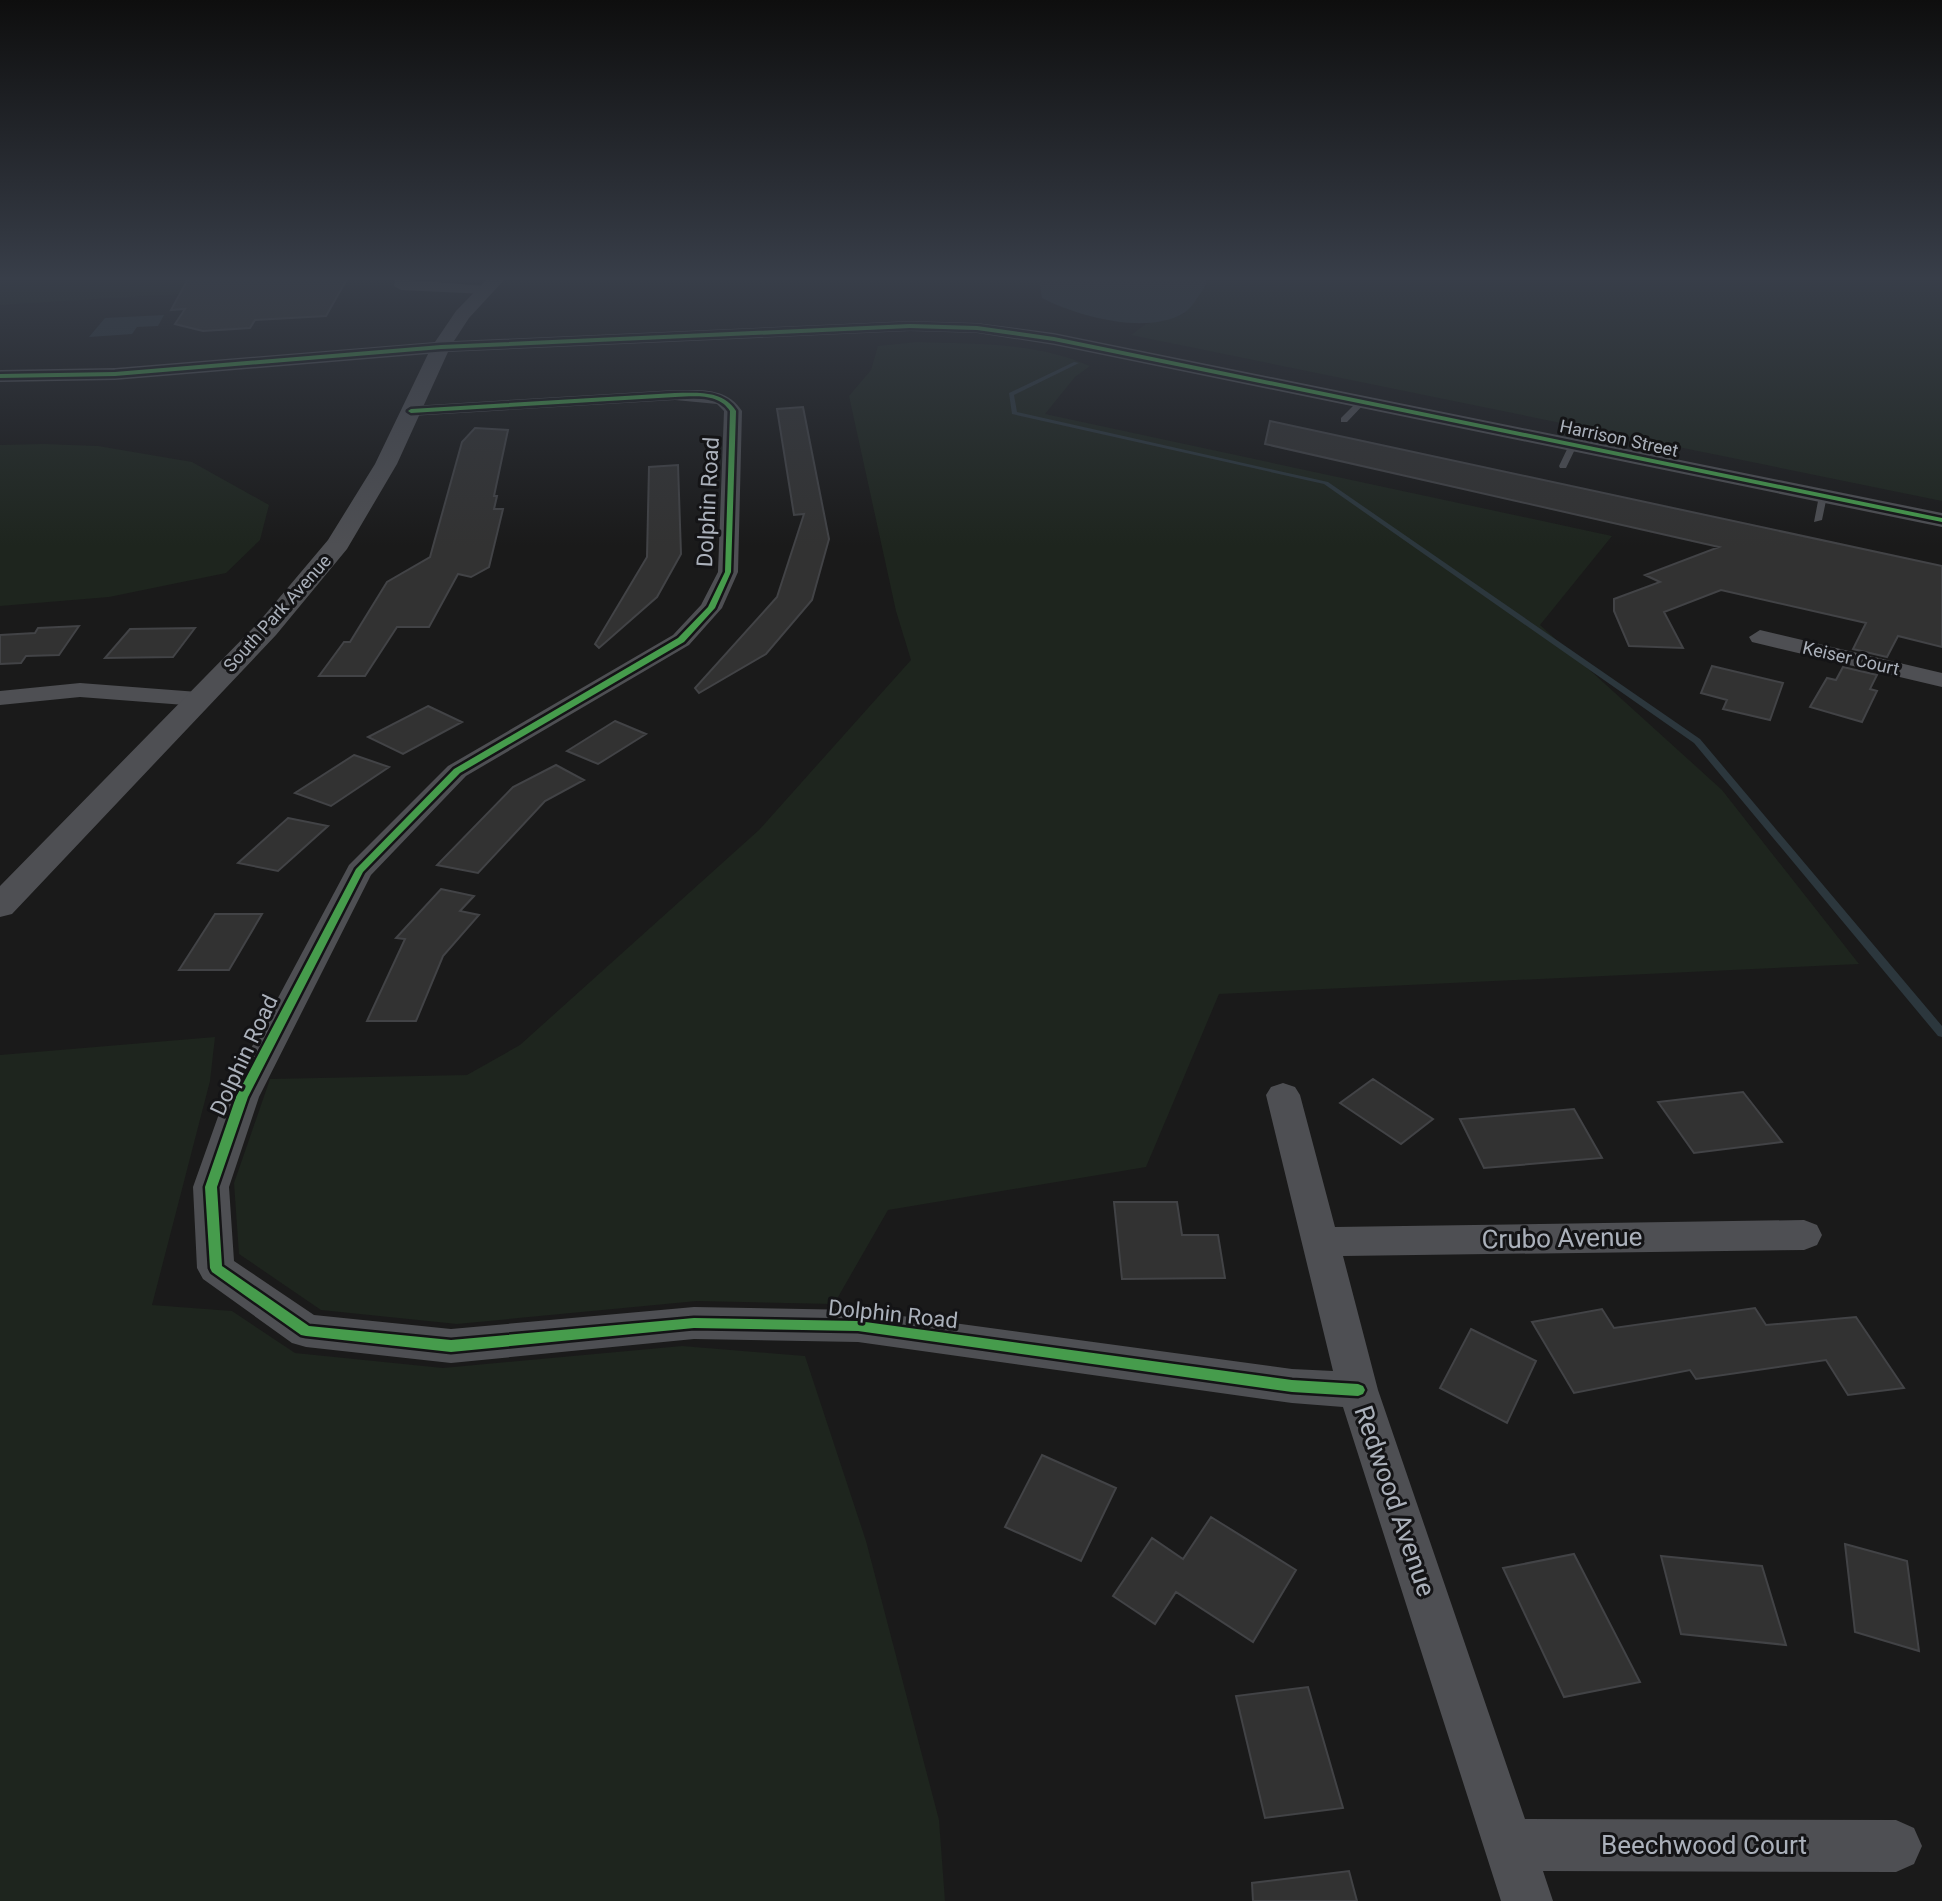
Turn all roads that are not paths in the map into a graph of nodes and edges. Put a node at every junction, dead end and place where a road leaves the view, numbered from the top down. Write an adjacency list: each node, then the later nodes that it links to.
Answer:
1 (191, 368): 4 (street, Harrison Street)
2 (431, 368): 6 (street, South Park Avenue)
3 (1194, 368): 5 (street, Harrison Street)
4 (0, 376)
5 (1362, 402): 7 (lane); 8 (street, Harrison Street)
6 (411, 411): 16 (street, South Park Avenue); 21 (street, Dolphin Road)
7 (1344, 420)
8 (1573, 445): 9 (lane); 10 (street, Harrison Street)
9 (1563, 466)
10 (1823, 496): 11 (lane); 12 (street, Harrison Street)
11 (1817, 520)
12 (1942, 520)
13 (1760, 637): 14 (street, Keiser Court)
14 (1942, 680)
15 (0, 701): 16 (street)
16 (189, 708): 17 (street, South Park Avenue)
17 (0, 906)
18 (1283, 1095): 20 (street, Redwood Avenue)
19 (1804, 1235): 20 (street, Crubo Avenue)
20 (1321, 1242): 21 (street, Redwood Avenue)
21 (1358, 1390): 22 (street, Redwood Avenue)
22 (1511, 1845): 23 (street, Beechwood Court); 24 (street, Redwood Avenue)
23 (1896, 1846)
24 (1527, 1901)

